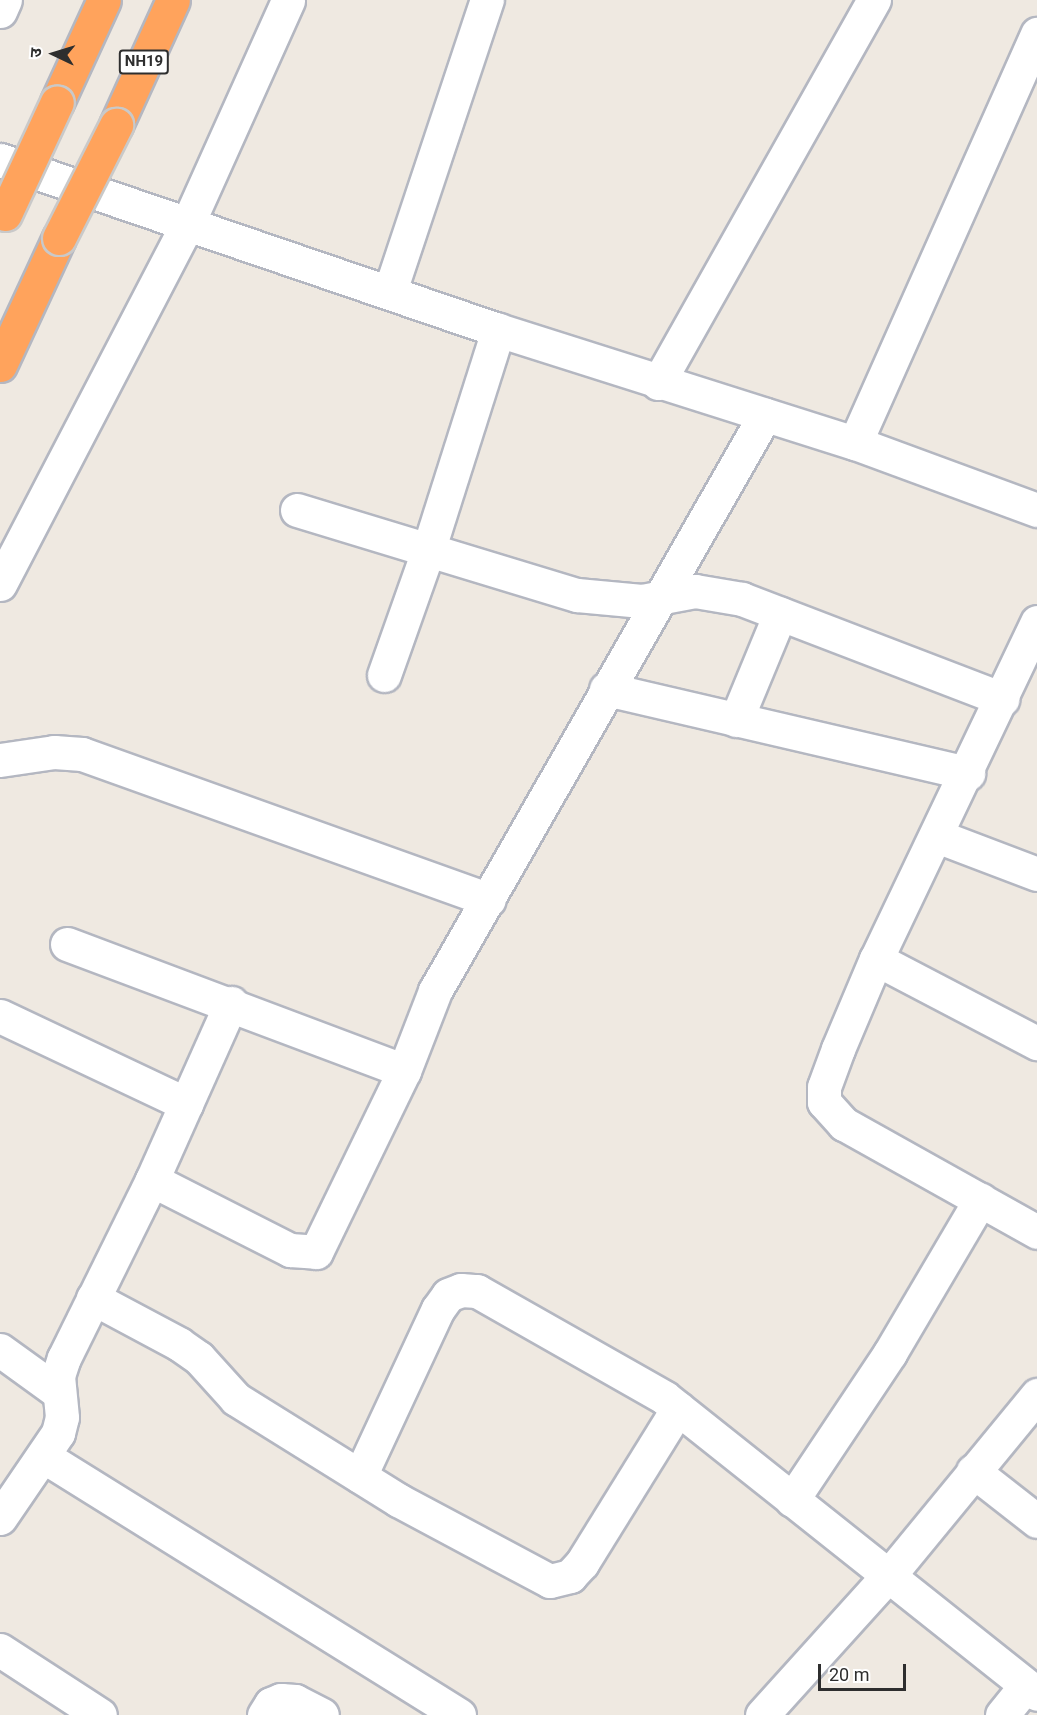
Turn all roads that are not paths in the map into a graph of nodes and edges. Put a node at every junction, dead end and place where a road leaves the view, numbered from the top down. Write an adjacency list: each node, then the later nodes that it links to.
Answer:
1 (5, 0): 7 (street)
2 (104, 0): 10 (highway, bridge)
3 (173, 0): 14 (highway, NH19, bridge)
4 (288, 0): 11 (street)
5 (487, 0): 12 (street)
6 (874, 0): 15 (street)
7 (0, 11)
8 (1037, 34): 17 (street)
9 (0, 160): 11 (street)
10 (2, 219)
11 (188, 223): 12 (street); 21 (street)
12 (390, 291): 13 (street)
13 (498, 330): 15 (street); 20 (street)
14 (0, 365)
15 (658, 382): 16 (street)
16 (765, 415): 17 (street); 22 (street)
17 (855, 443): 19 (street)
18 (297, 510): 20 (street)
19 (1037, 510)
20 (429, 548): 22 (street); 25 (street)
21 (0, 584)
22 (664, 595): 23 (street); 26 (street)
23 (780, 614): 27 (street); 28 (street)
24 (1037, 622): 27 (street)
25 (384, 675)
26 (606, 689): 28 (street); 33 (street)
27 (1002, 699): 30 (street)
28 (735, 720): 30 (street)
29 (0, 760): 33 (street)
30 (968, 773): 31 (street)
31 (937, 836): 32 (street); 35 (street)
32 (1037, 874)
33 (489, 900): 39 (street)
34 (67, 944): 36 (street)
35 (876, 959): 38 (street); 42 (street)
36 (231, 1003): 39 (street); 40 (street)
37 (0, 1016): 40 (street)
38 (1037, 1043)
39 (404, 1071): 41 (street)
40 (186, 1104): 41 (street)
41 (152, 1180): 44 (street)
42 (980, 1200): 43 (street); 52 (street)
43 (1037, 1232)
44 (93, 1298): 46 (street); 51 (street)
45 (0, 1350): 46 (street)
46 (58, 1392): 49 (street)
47 (1037, 1395): 50 (street)
48 (678, 1408): 51 (street); 51 (street); 52 (street)
49 (43, 1456): 53 (street); 61 (street)
50 (973, 1472): 54 (street); 55 (street)
51 (360, 1476)
52 (792, 1500): 55 (street)
53 (0, 1518)
54 (1037, 1521)
55 (887, 1576): 57 (street); 62 (street)
56 (0, 1650): 58 (street)
57 (1031, 1690): 63 (street)
58 (100, 1715)
59 (264, 1715): 60 (street)
60 (322, 1715)
61 (459, 1715)
62 (762, 1715)
63 (1002, 1715)

